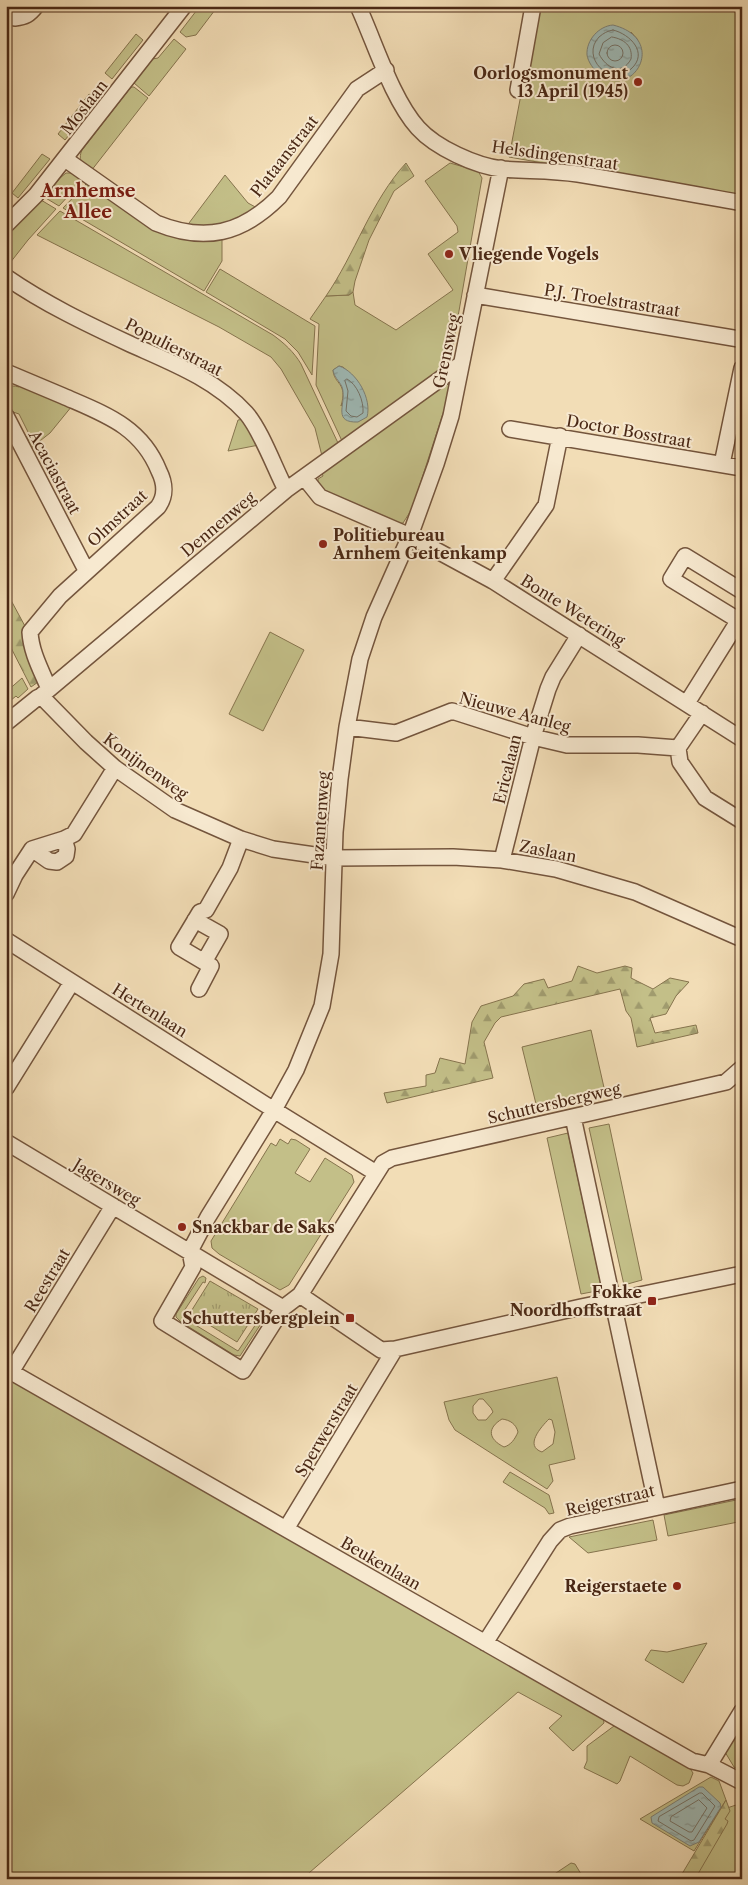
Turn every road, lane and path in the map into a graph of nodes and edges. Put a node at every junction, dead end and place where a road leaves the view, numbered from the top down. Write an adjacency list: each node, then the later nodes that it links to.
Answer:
1 (36, 6): 5 (street)
2 (184, 6): 8 (street, Moslaan)
3 (358, 6): 6 (street, Helsdingenstraat)
4 (533, 6): 7 (street)
5 (9, 20)
6 (386, 70): 8 (street, Plataanstraat); 9 (street, Helsdingenstraat)
7 (518, 90)
8 (65, 159): 11 (street, Moslaan)
9 (501, 168): 10 (street, Helsdingenstraat); 13 (street, Grensweg)
10 (742, 204)
11 (6, 225)
12 (6, 277): 24 (street, Populierstraat)
13 (475, 295): 14 (street, P.J. Troelstrastraat); 15 (street, Grensweg)
14 (742, 341)
15 (461, 364): 23 (street, Dennenweg); 25 (street, Grensweg)
16 (742, 370): 21 (street)
17 (6, 372): 26 (street, Olmstraat)
18 (6, 416): 26 (street, Acaciastraat)
19 (510, 429): 20 (street, Doctor Bosstraat)
20 (560, 436): 21 (street, Doctor Bosstraat); 27 (street)
21 (722, 464): 22 (street, Doctor Bosstraat)
22 (742, 468)
23 (304, 477): 24 (street, Dennenweg); 25 (street, Bonte Wetering)
24 (286, 490): 31 (street, Dennenweg)
25 (410, 536): 27 (street, Bonte Wetering); 35 (street, Fazantenweg)
26 (86, 570): 31 (street, Olmstraat)
27 (493, 581): 30 (street, Bonte Wetering)
28 (742, 591): 29 (street)
29 (740, 618): 32 (street)
30 (579, 635): 32 (street, Bonte Wetering); 36 (street, Ericalaan)
31 (45, 692): 34 (street, Dennenweg); 39 (street, Konijnenweg)
32 (687, 703): 33 (street, Bonte Wetering)
33 (702, 713): 37 (street, Bonte Wetering); 38 (street)
34 (6, 723)
35 (347, 727): 36 (street, Nieuwe Aanleg); 44 (street, Fazantenweg)
36 (533, 738): 38 (street, Nieuwe Aanleg); 45 (street, Ericalaan)
37 (742, 739)
38 (678, 748): 40 (street)
39 (115, 768): 41 (street); 42 (street, Konijnenweg)
40 (742, 821)
41 (64, 839): 43 (street); 43 (street)
42 (241, 840): 44 (street, Konijnenweg); 47 (street)
43 (32, 848): 46 (street)
44 (335, 858): 45 (street, Zaslaan); 55 (street, Fazantenweg)
45 (502, 860): 48 (street, Zaslaan)
46 (6, 894)
47 (195, 920): 50 (street); 50 (street)
48 (742, 939)
49 (6, 940): 51 (street, Hertenlaan)
50 (204, 962): 52 (street)
51 (72, 982): 54 (street); 55 (street, Hertenlaan)
52 (199, 989)
53 (742, 1068): 56 (street, Schuttersbergweg)
54 (6, 1088)
55 (274, 1110): 58 (street); 60 (street)
56 (573, 1117): 58 (street, Schuttersbergweg); 63 (street)
57 (6, 1142): 59 (street, Jagersweg)
58 (376, 1173): 62 (street)
59 (113, 1206): 60 (street, Jagersweg); 66 (street, Reestraat)
60 (190, 1251): 64 (street); 64 (street)
61 (742, 1274): 63 (street)
62 (300, 1295): 64 (street); 65 (street)
63 (613, 1300): 65 (street); 68 (street)
64 (283, 1308)
65 (395, 1350): 69 (street, Sperwerstraat)
66 (9, 1371): 69 (street, Beukenlaan)
67 (742, 1490): 68 (street, Reigerstraat)
68 (657, 1507): 70 (street, Reigerstraat)
69 (286, 1529): 70 (street, Beukenlaan)
70 (485, 1643): 72 (street, Beukenlaan)
71 (742, 1711): 72 (street)
72 (709, 1765): 73 (street, Beukenlaan)
73 (742, 1782)

